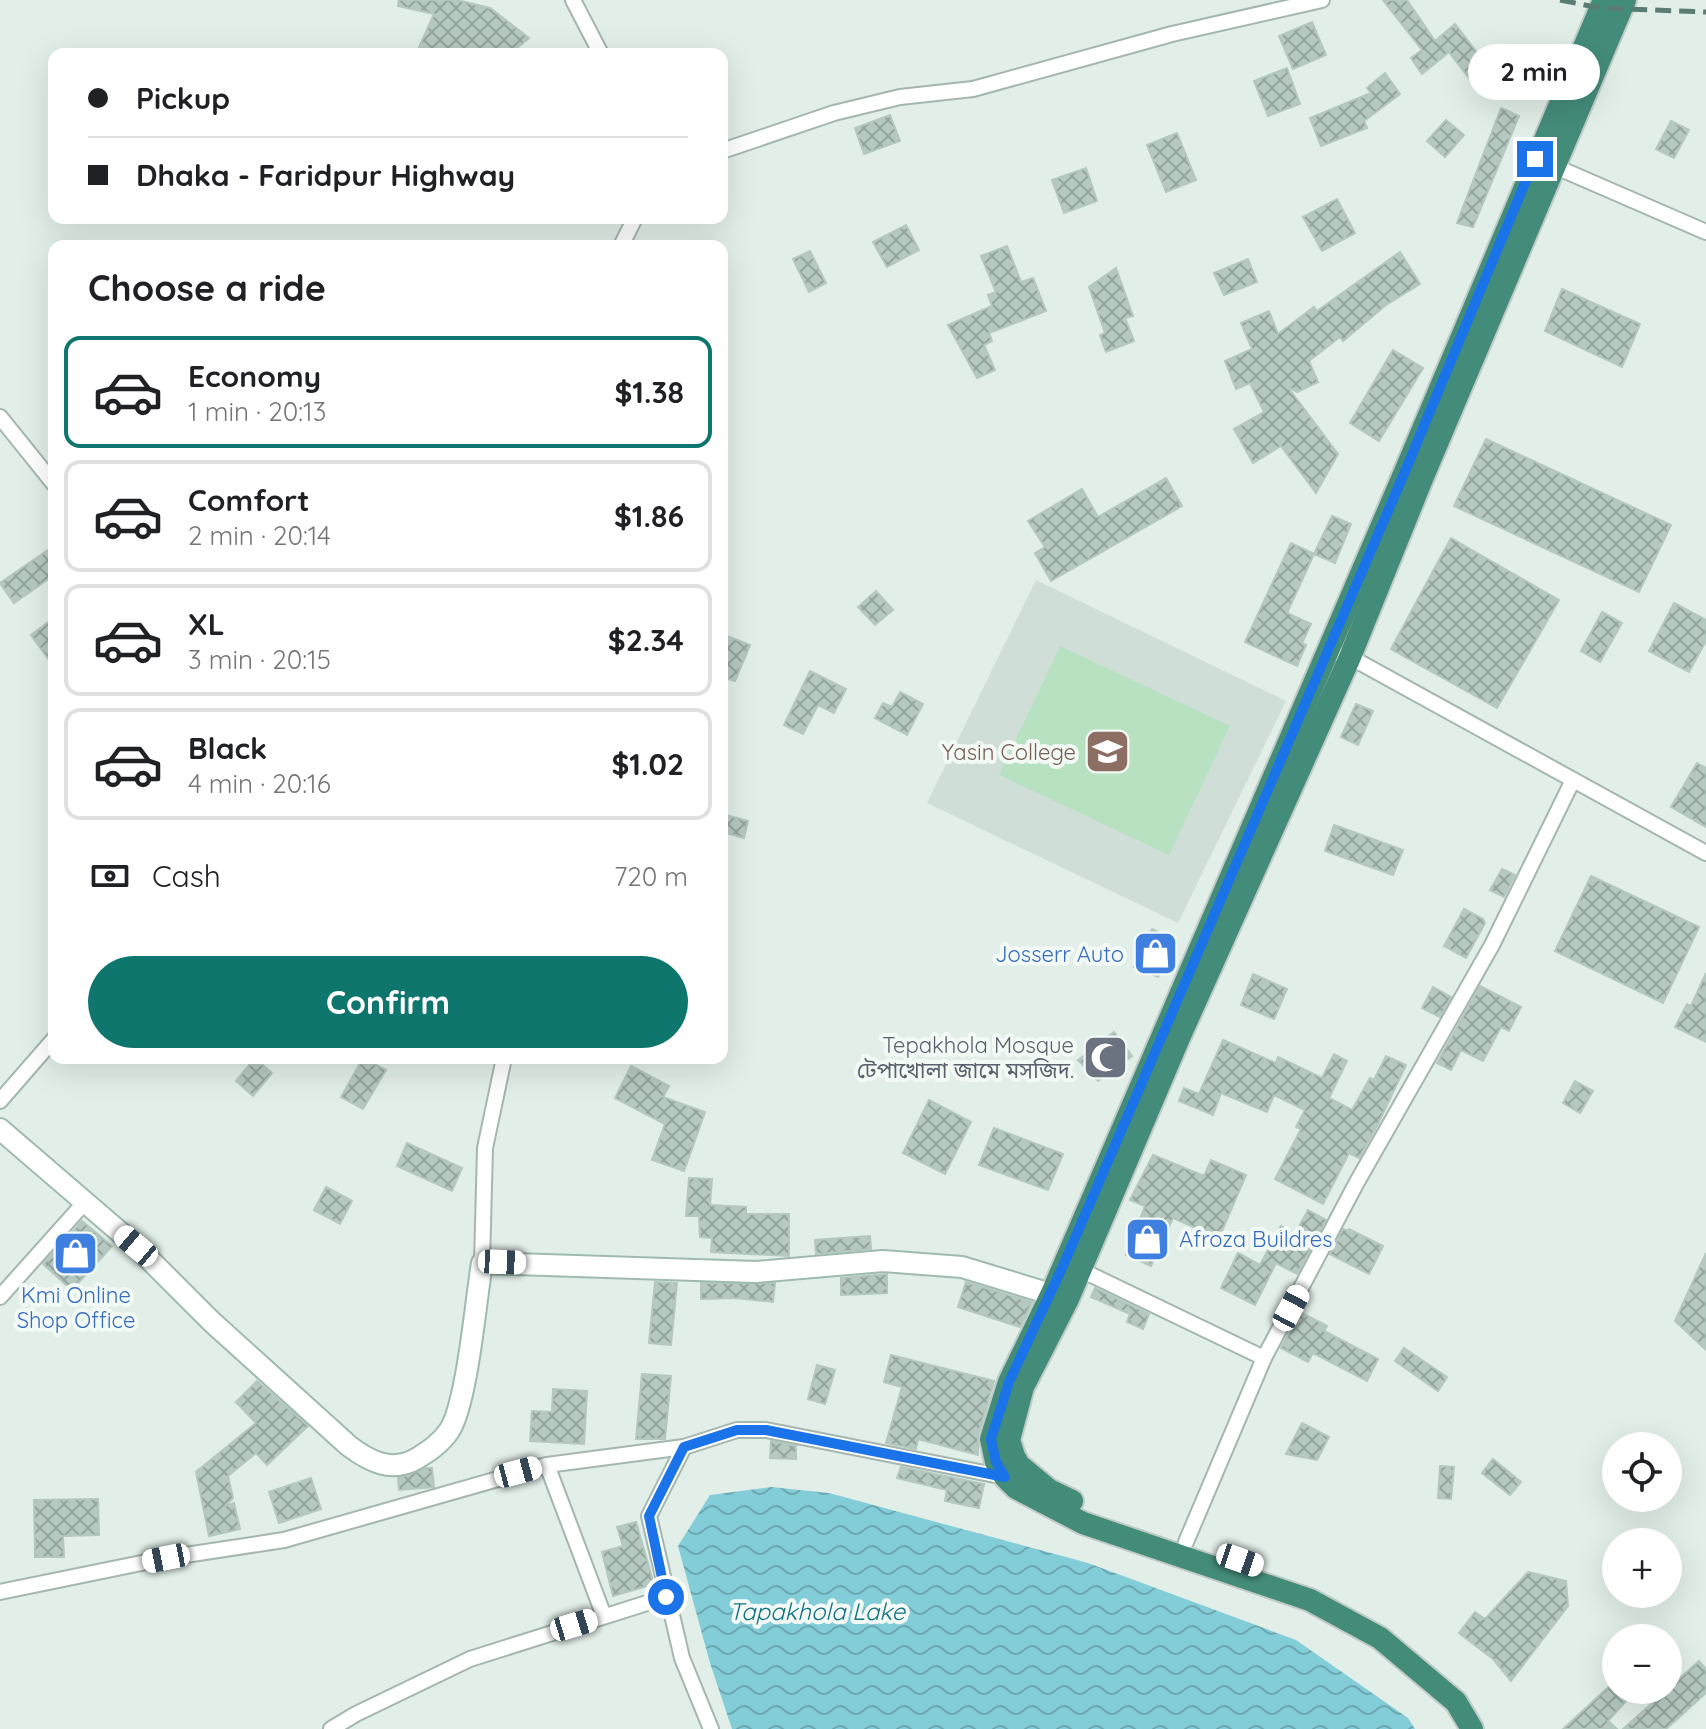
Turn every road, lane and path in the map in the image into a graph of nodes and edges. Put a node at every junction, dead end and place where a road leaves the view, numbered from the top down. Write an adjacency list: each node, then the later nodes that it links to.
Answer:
1 (573, 0): 5 (street)
2 (1322, 0): 6 (street)
3 (1604, 0): 10 (highway)
4 (1625, 0): 7 (highway)
5 (598, 48)
6 (728, 149)
7 (1554, 166): 8 (street); 10 (highway)
8 (1706, 232)
9 (0, 417): 11 (street)
10 (1413, 476): 12 (highway); 13 (highway)
11 (48, 477)
12 (1327, 652): 13 (street); 16 (highway)
13 (1350, 657): 14 (street); 16 (highway)
14 (1573, 780): 15 (street); 26 (street)
15 (1706, 853)
16 (1171, 1035): 23 (highway); 24 (highway)
17 (48, 1045): 19 (street)
18 (503, 1064): 22 (street)
19 (0, 1101)
20 (0, 1129): 21 (main road)
21 (85, 1202): 22 (main road); 25 (street)
22 (482, 1263): 24 (main road)
23 (1081, 1270): 24 (highway); 26 (street)
24 (1060, 1296): 29 (highway); 30 (highway)
25 (0, 1297)
26 (1264, 1358): 30 (street)
27 (684, 1447): 28 (street); 29 (street); 32 (street)
28 (547, 1465): 31 (street); 33 (street)
29 (1005, 1477): 34 (highway)
30 (1186, 1542): 34 (highway)
31 (0, 1592)
32 (666, 1597): 33 (street); 36 (street)
33 (604, 1616): 35 (street)
34 (1384, 1631): 37 (highway); 38 (highway)
35 (331, 1729)
36 (711, 1729)
37 (1472, 1729)
38 (1490, 1729)

